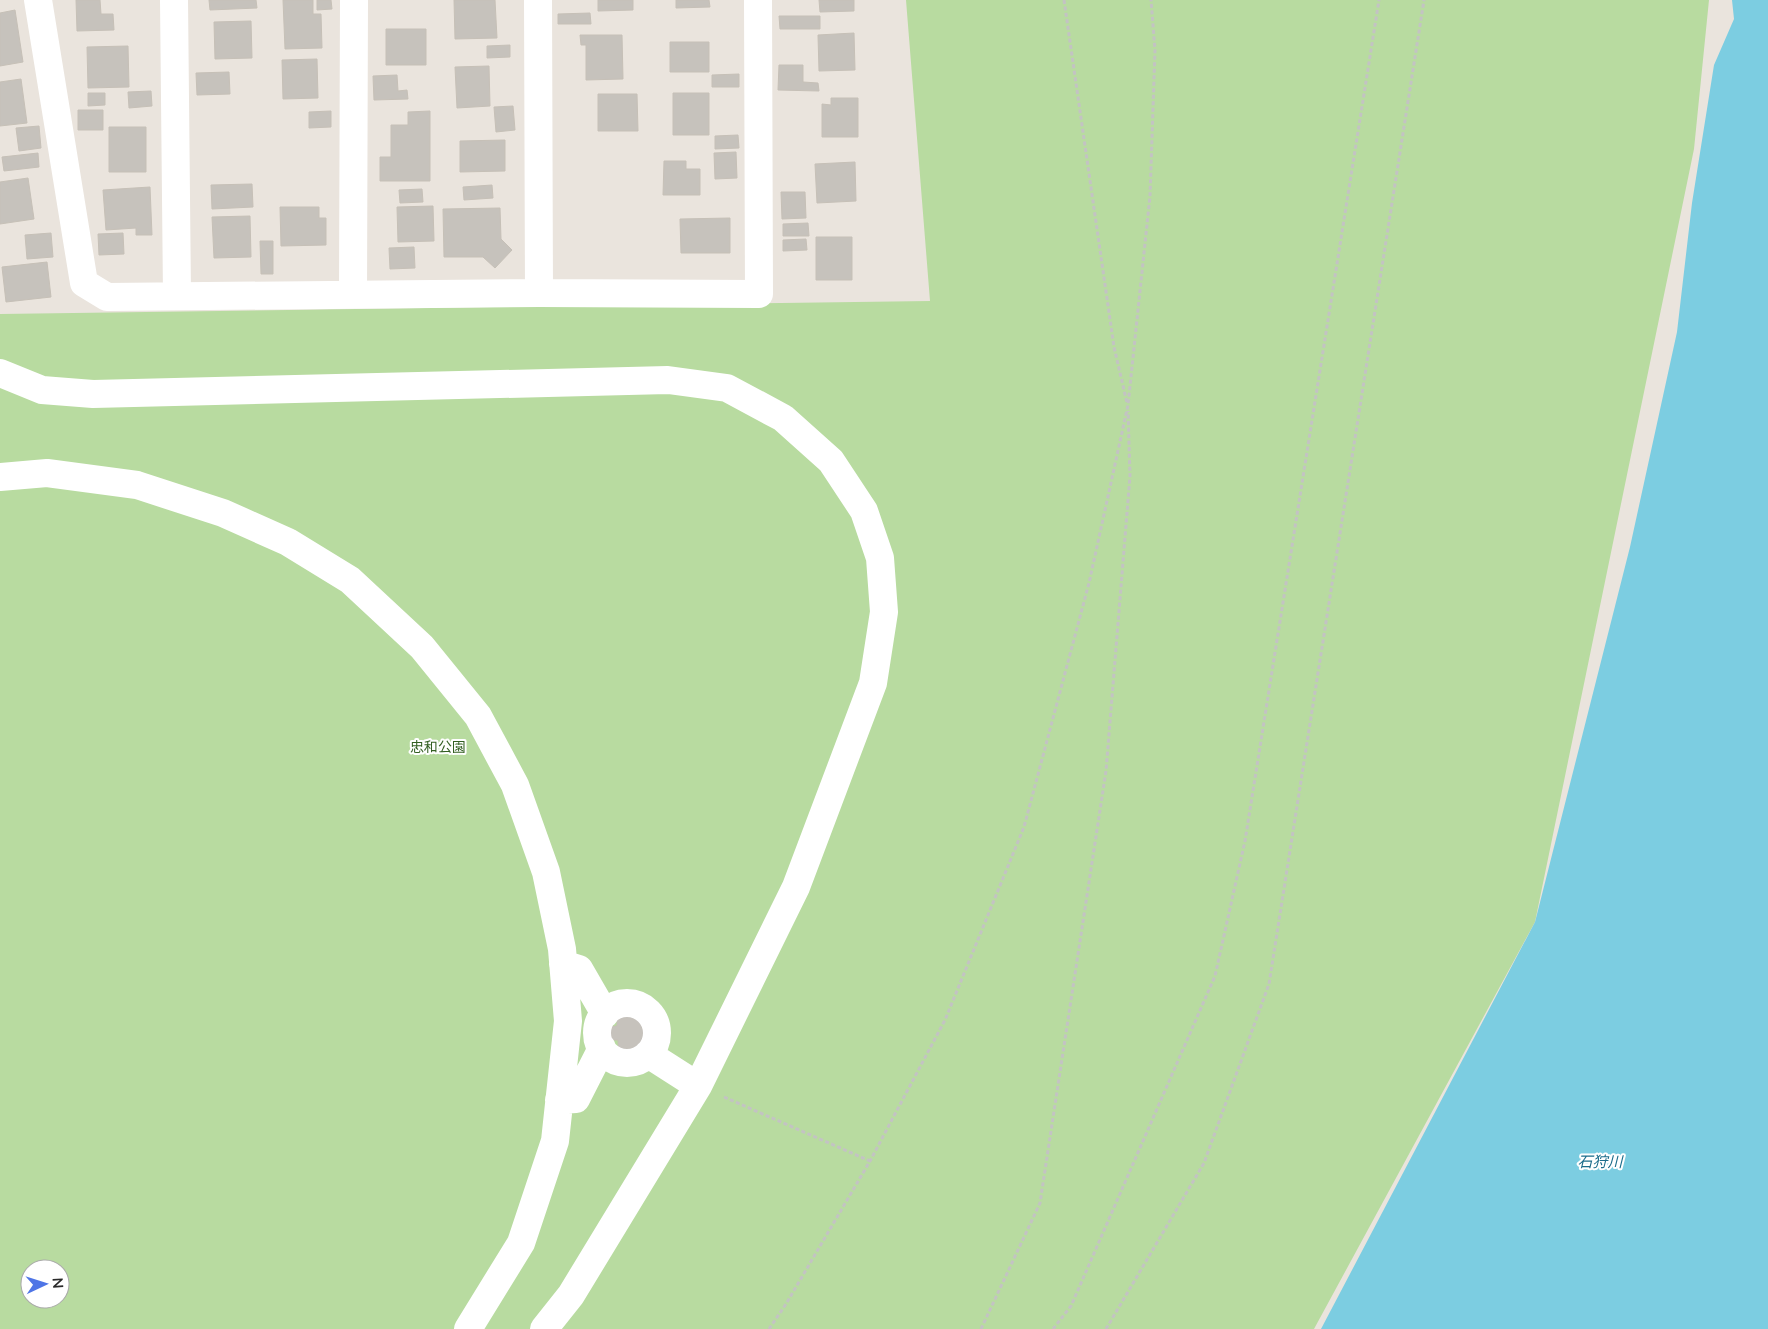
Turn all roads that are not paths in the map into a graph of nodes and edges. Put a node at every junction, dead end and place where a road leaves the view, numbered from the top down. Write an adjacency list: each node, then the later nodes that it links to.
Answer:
1 (38, 0): 7 (street)
2 (174, 0): 7 (street)
3 (354, 0): 8 (street)
4 (538, 0): 6 (street)
5 (758, 0): 6 (street)
6 (538, 293): 8 (street)
7 (177, 295): 8 (street)
8 (353, 295)
9 (0, 373): 15 (street)
10 (0, 477): 11 (street)
11 (563, 964): 12 (street); 16 (street)
12 (604, 1014): 13 (street); 14 (street)
13 (602, 1048): 14 (street); 16 (street)
14 (648, 1054): 15 (street)
15 (698, 1086): 18 (street)
16 (559, 1100): 17 (street)
17 (468, 1329)
18 (544, 1329)

